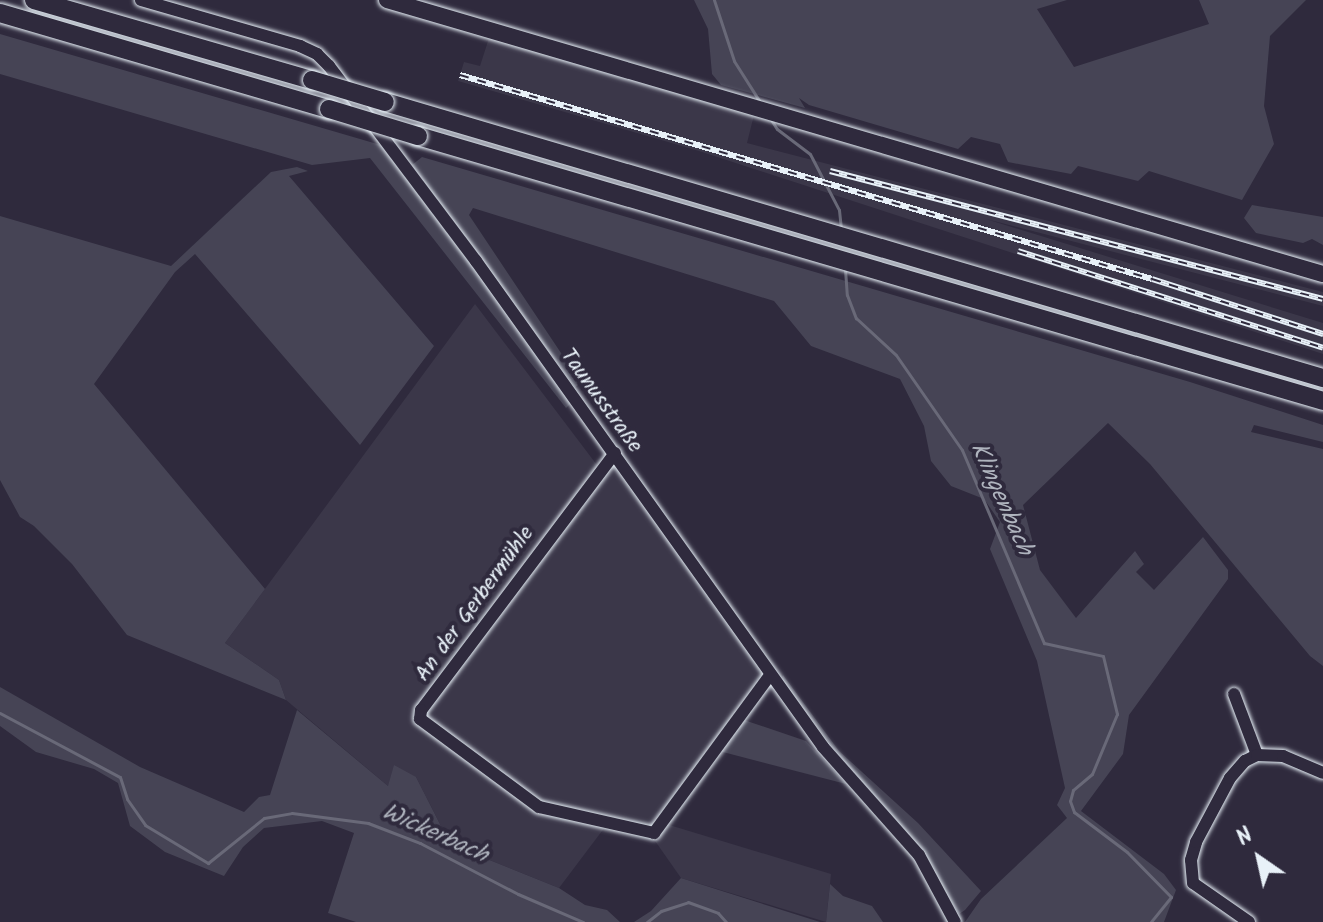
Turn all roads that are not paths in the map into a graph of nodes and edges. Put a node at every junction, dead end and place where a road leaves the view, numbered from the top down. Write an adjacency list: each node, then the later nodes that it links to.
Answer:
1 (34, 0): 6 (highway, bridge)
2 (141, 0): 8 (street, Taunusstraße)
3 (387, 0): 5 (main road)
4 (0, 13): 7 (highway, bridge)
5 (1323, 274)
6 (1323, 378)
7 (1323, 401)
8 (615, 453): 9 (street, Taunusstraße); 9 (street, An der Gerbermühle)
9 (770, 675): 13 (street, Taunusstraße)
10 (1234, 694): 11 (street)
11 (1257, 755): 12 (street); 14 (street)
12 (1323, 773)
13 (955, 922)
14 (1249, 922)

